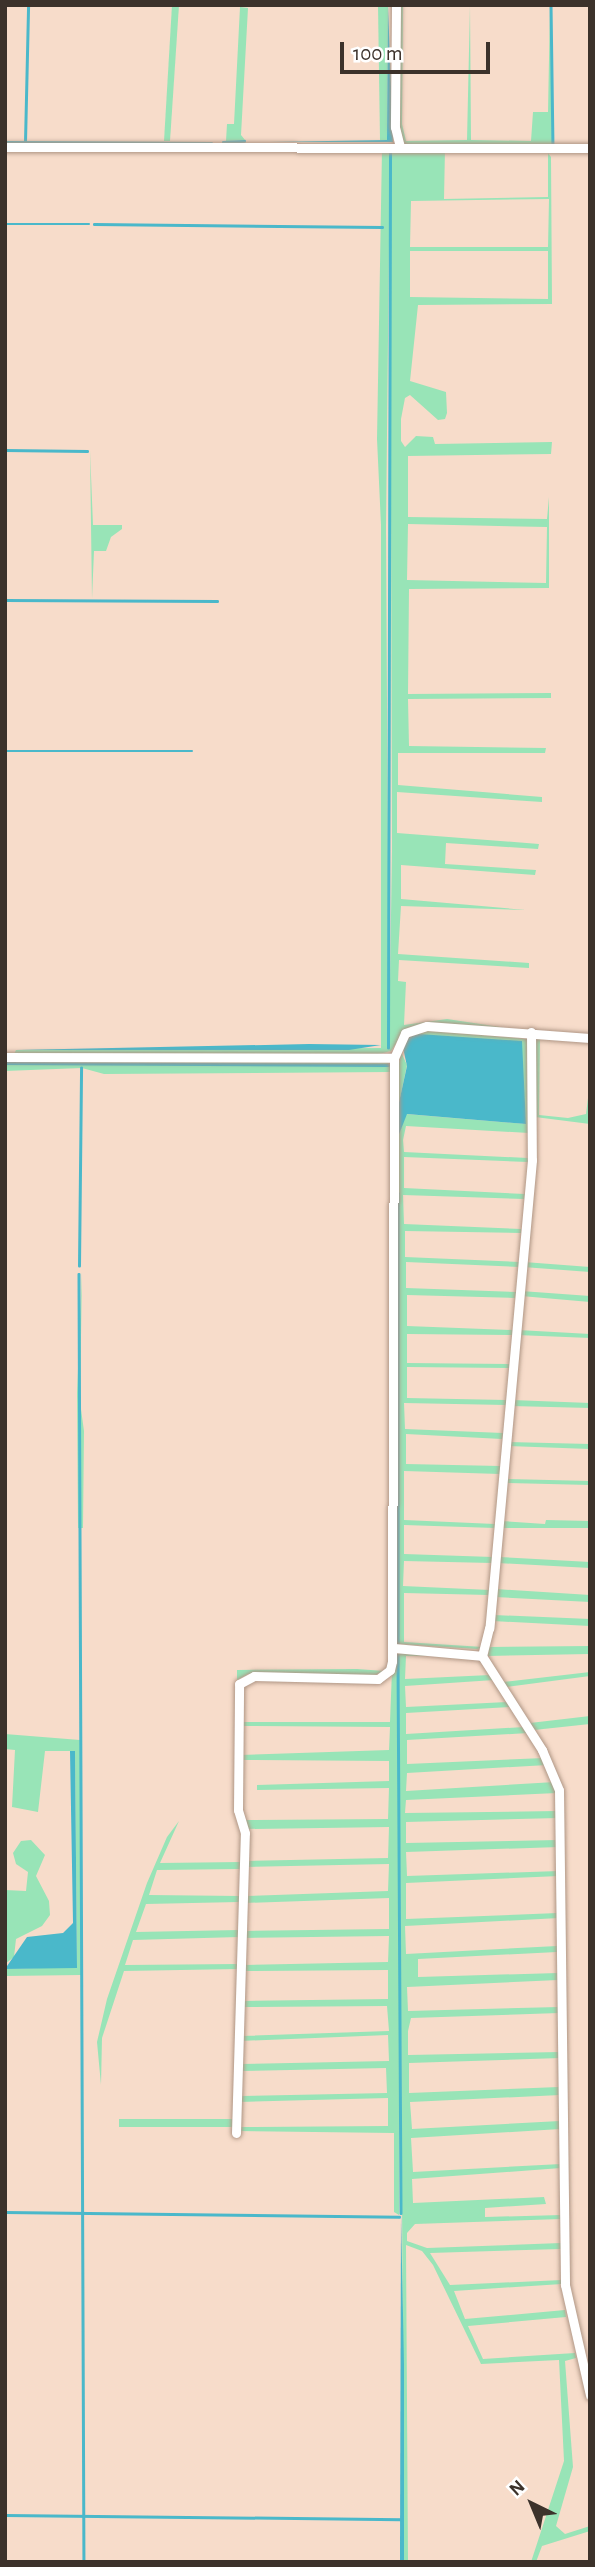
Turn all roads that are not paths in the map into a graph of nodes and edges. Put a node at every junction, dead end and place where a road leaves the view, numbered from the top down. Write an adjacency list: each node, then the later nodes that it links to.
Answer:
1 (396, 5): 3 (street)
2 (5, 147): 3 (street)
3 (400, 147): 4 (street)
4 (590, 148)
5 (531, 1032): 6 (street); 8 (street); 10 (street)
6 (590, 1038)
7 (5, 1058): 8 (street)
8 (394, 1058): 9 (street)
9 (393, 1648): 10 (street); 11 (street)
10 (482, 1656): 12 (street)
11 (236, 2133)
12 (590, 2395)

